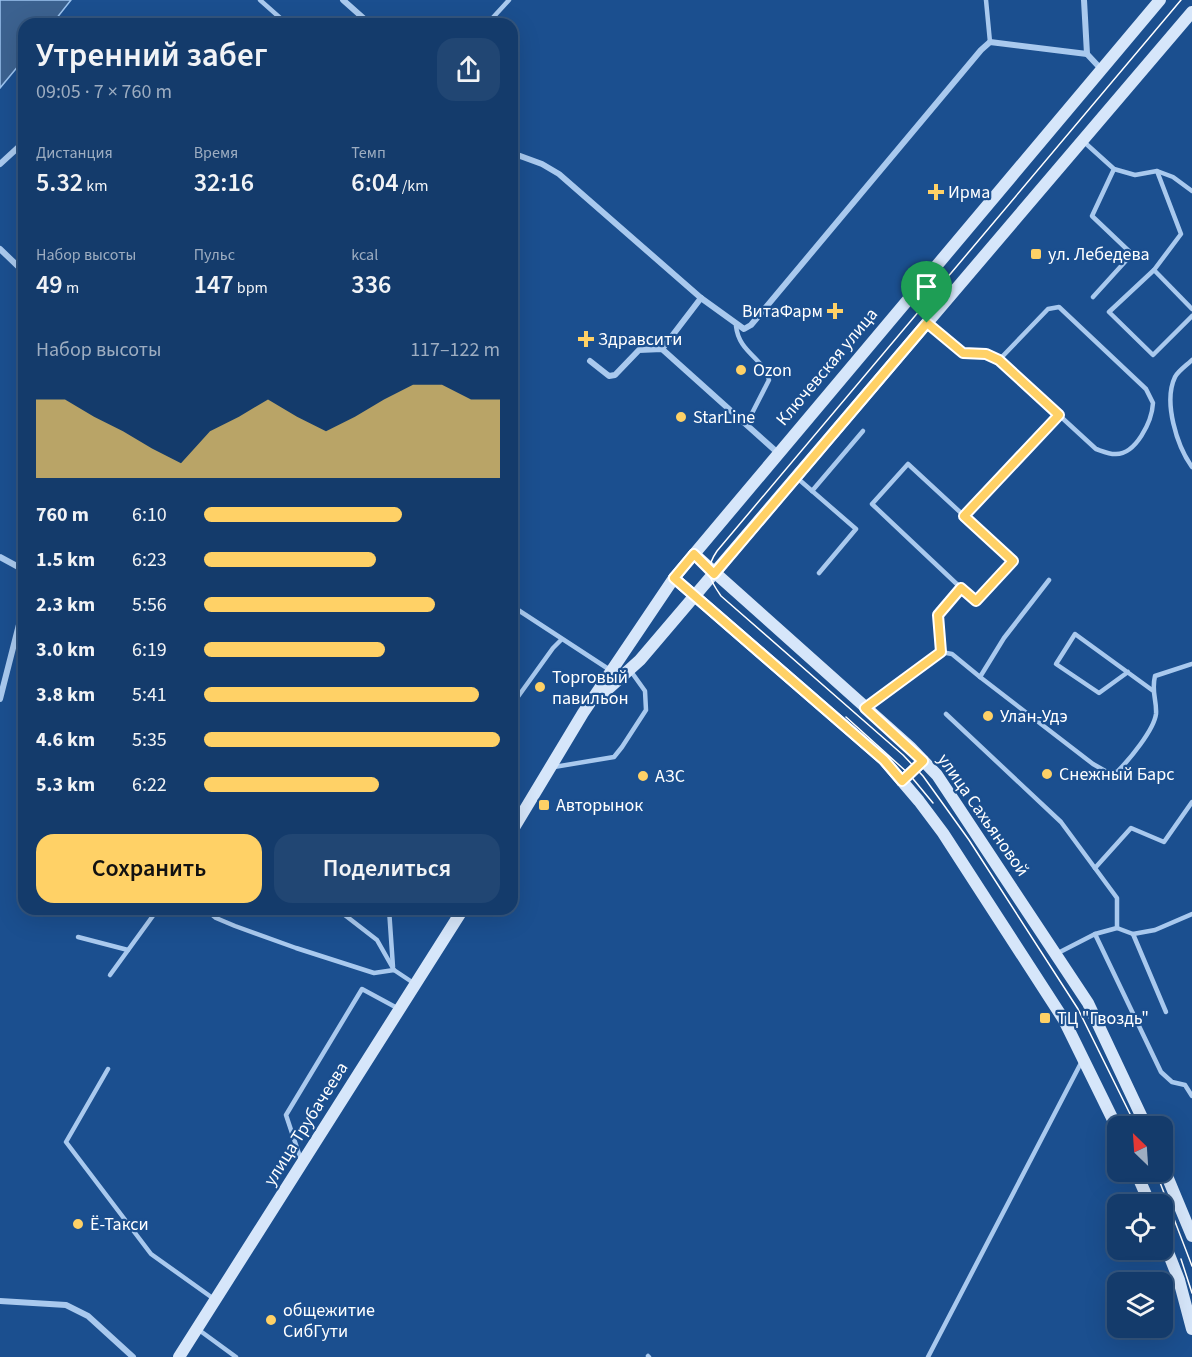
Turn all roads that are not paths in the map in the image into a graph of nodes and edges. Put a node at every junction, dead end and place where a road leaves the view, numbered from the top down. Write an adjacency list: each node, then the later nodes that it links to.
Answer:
1 (260, 0): 8 (lane)
2 (343, 0): 9 (street)
3 (509, 0): 10 (lane)
4 (986, 0): 11 (lane)
5 (1084, 0): 12 (street)
6 (1160, 0): 13 (main road, Ключевская улица)
7 (1192, 12): 14 (main road)
8 (280, 18)
9 (363, 18)
10 (492, 18)
11 (990, 42): 12 (street); 29 (street)
12 (1087, 54): 13 (street)
13 (1102, 69): 37 (main road, Ключевская улица)
14 (1083, 141): 18 (lane); 28 (main road)
15 (18, 148): 17 (street)
16 (518, 155): 25 (street)
17 (0, 164)
18 (1114, 169): 19 (lane); 24 (lane)
19 (1157, 171): 20 (lane); 23 (lane)
20 (1192, 191)
21 (0, 249): 22 (street)
22 (18, 266)
23 (1154, 270): 26 (lane); 27 (lane)
24 (1093, 297)
25 (701, 298): 29 (street); 30 (street)
26 (1192, 309)
27 (1192, 316)
28 (927, 323): 31 (lane); 39 (main road)
29 (736, 326): 35 (lane)
30 (662, 349): 33 (street); 35 (street)
31 (999, 360): 34 (lane); 34 (lane)
32 (1192, 360): 38 (lane)
33 (590, 361)
34 (1059, 415): 41 (lane)
35 (747, 425): 37 (street)
36 (863, 431): 40 (lane)
37 (778, 453): 42 (main road, Ключевская улица)
38 (1192, 467)
39 (796, 477): 40 (lane); 46 (main road)
40 (813, 491): 45 (lane)
41 (964, 516): 49 (lane); 49 (lane)
42 (694, 554): 46 (main road, улица Сахьяновой); 47 (main road, Ключевская улица)
43 (0, 557): 44 (street)
44 (18, 567)
45 (819, 573)
46 (714, 574): 50 (main road); 63 (main road, улица Сахьяновой)
47 (674, 578): 50 (main road); 57 (main road)
48 (1048, 580): 59 (lane)
49 (961, 588): 54 (lane)
50 (694, 597): 56 (main road); 68 (main road)
51 (518, 610): 53 (lane)
52 (18, 628): 62 (street)
53 (561, 640): 57 (lane); 61 (lane)
54 (941, 652): 59 (lane); 63 (lane)
55 (1192, 664): 60 (lane)
56 (630, 670): 64 (main road); 67 (lane)
57 (611, 671): 64 (main road)
58 (1128, 672): 58 (lane); 60 (lane)
59 (980, 677): 60 (lane)
60 (1152, 690)
61 (518, 697)
62 (0, 699)
63 (865, 708): 66 (main road, улица Сахьяновой)
64 (583, 713): 67 (main road)
65 (946, 714): 71 (lane)
66 (923, 761): 68 (main road); 83 (main road, улица Сахьяновой)
67 (549, 768): 70 (main road)
68 (902, 781): 89 (main road)
69 (1192, 802): 71 (lane)
70 (518, 821)
71 (1095, 868): 78 (lane)
72 (1192, 914): 80 (lane)
73 (154, 915): 82 (lane)
74 (212, 915): 84 (lane)
75 (345, 915): 84 (lane)
76 (389, 915): 84 (lane)
77 (459, 915): 86 (main road, улица Трубачеева)
78 (1117, 928): 79 (lane); 80 (lane)
79 (1095, 934): 83 (lane); 91 (lane)
80 (1133, 934): 88 (lane)
81 (78, 937): 82 (lane)
82 (128, 950): 85 (lane)
83 (1056, 955): 93 (main road, улица Сахьяновой)
84 (394, 970): 86 (lane)
85 (110, 975)
86 (415, 984): 87 (main road, улица Трубачеева)
87 (399, 1009): 94 (main road, улица Трубачеева); 94 (lane)
88 (1166, 1012)
89 (1084, 1057): 92 (main road); 105 (lane)
90 (108, 1069): 99 (lane)
91 (1192, 1096)
92 (1111, 1116)
93 (1141, 1116)
94 (302, 1164): 99 (main road, улица Трубачеева)
95 (1170, 1182): 96 (main road)
96 (1192, 1236)
97 (1171, 1260): 101 (main road)
98 (0, 1300): 102 (street)
99 (216, 1300): 100 (main road, улица Трубачеева)
100 (198, 1329): 103 (main road, улица Трубачеева); 104 (lane)
101 (1192, 1329)
102 (134, 1357)
103 (179, 1357)
104 (236, 1357)
105 (928, 1357)

